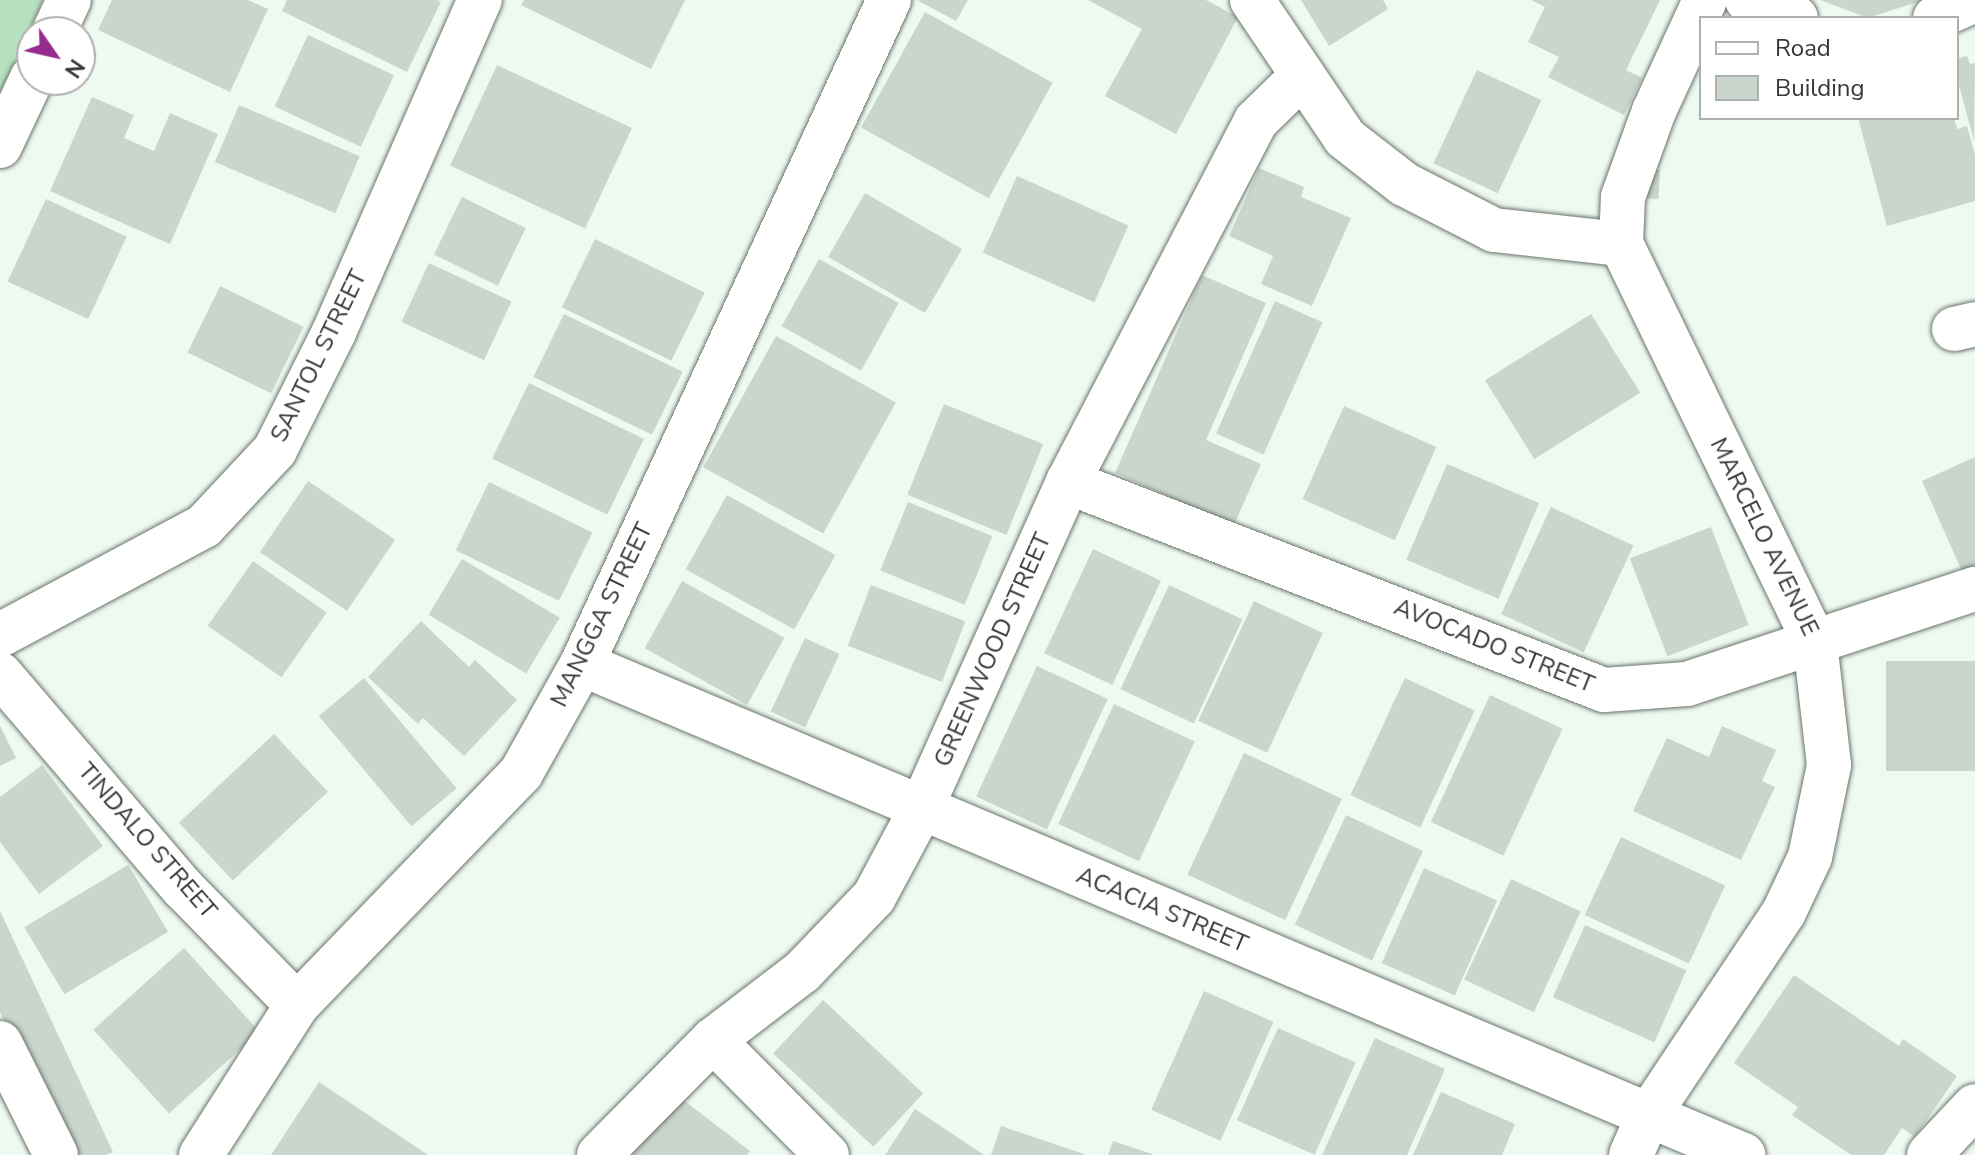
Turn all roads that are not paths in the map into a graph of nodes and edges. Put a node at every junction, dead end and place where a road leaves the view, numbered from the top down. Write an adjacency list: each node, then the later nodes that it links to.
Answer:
1 (480, 0): 15 (street, SANTOL STREET)
2 (889, 0): 17 (street, MANGGA STREET)
3 (1252, 0): 9 (street)
4 (1705, 0): 12 (street, MARCELO AVENUE)
5 (1747, 0): 7 (street)
6 (1975, 0): 8 (street)
7 (1791, 16)
8 (1939, 16)
9 (1300, 78): 12 (street); 13 (street, GREENWOOD STREET)
10 (24, 96): 11 (street)
11 (0, 146)
12 (1621, 244): 16 (street, MARCELO AVENUE)
13 (1068, 482): 16 (street, AVOCADO STREET); 19 (street, GREENWOOD STREET)
14 (1975, 589): 16 (street, AVOCADO STREET)
15 (0, 635)
16 (1815, 643): 24 (street, MARCELO AVENUE)
17 (582, 664): 19 (street, ACACIA STREET); 20 (street, MANGGA STREET)
18 (0, 674): 20 (street, TINDALO STREET)
19 (921, 809): 21 (street, GREENWOOD STREET); 24 (street, ACACIA STREET)
20 (297, 1005): 26 (street, MANGGA STREET)
21 (713, 1040): 27 (street, GREENWOOD STREET); 28 (street)
22 (0, 1043): 25 (street)
23 (1975, 1106): 31 (street)
24 (1648, 1116): 29 (street, MARCELO AVENUE); 30 (street, ACACIA STREET)
25 (56, 1155)
26 (201, 1155)
27 (599, 1155)
28 (827, 1155)
29 (1631, 1155)
30 (1743, 1155)
31 (1929, 1155)

